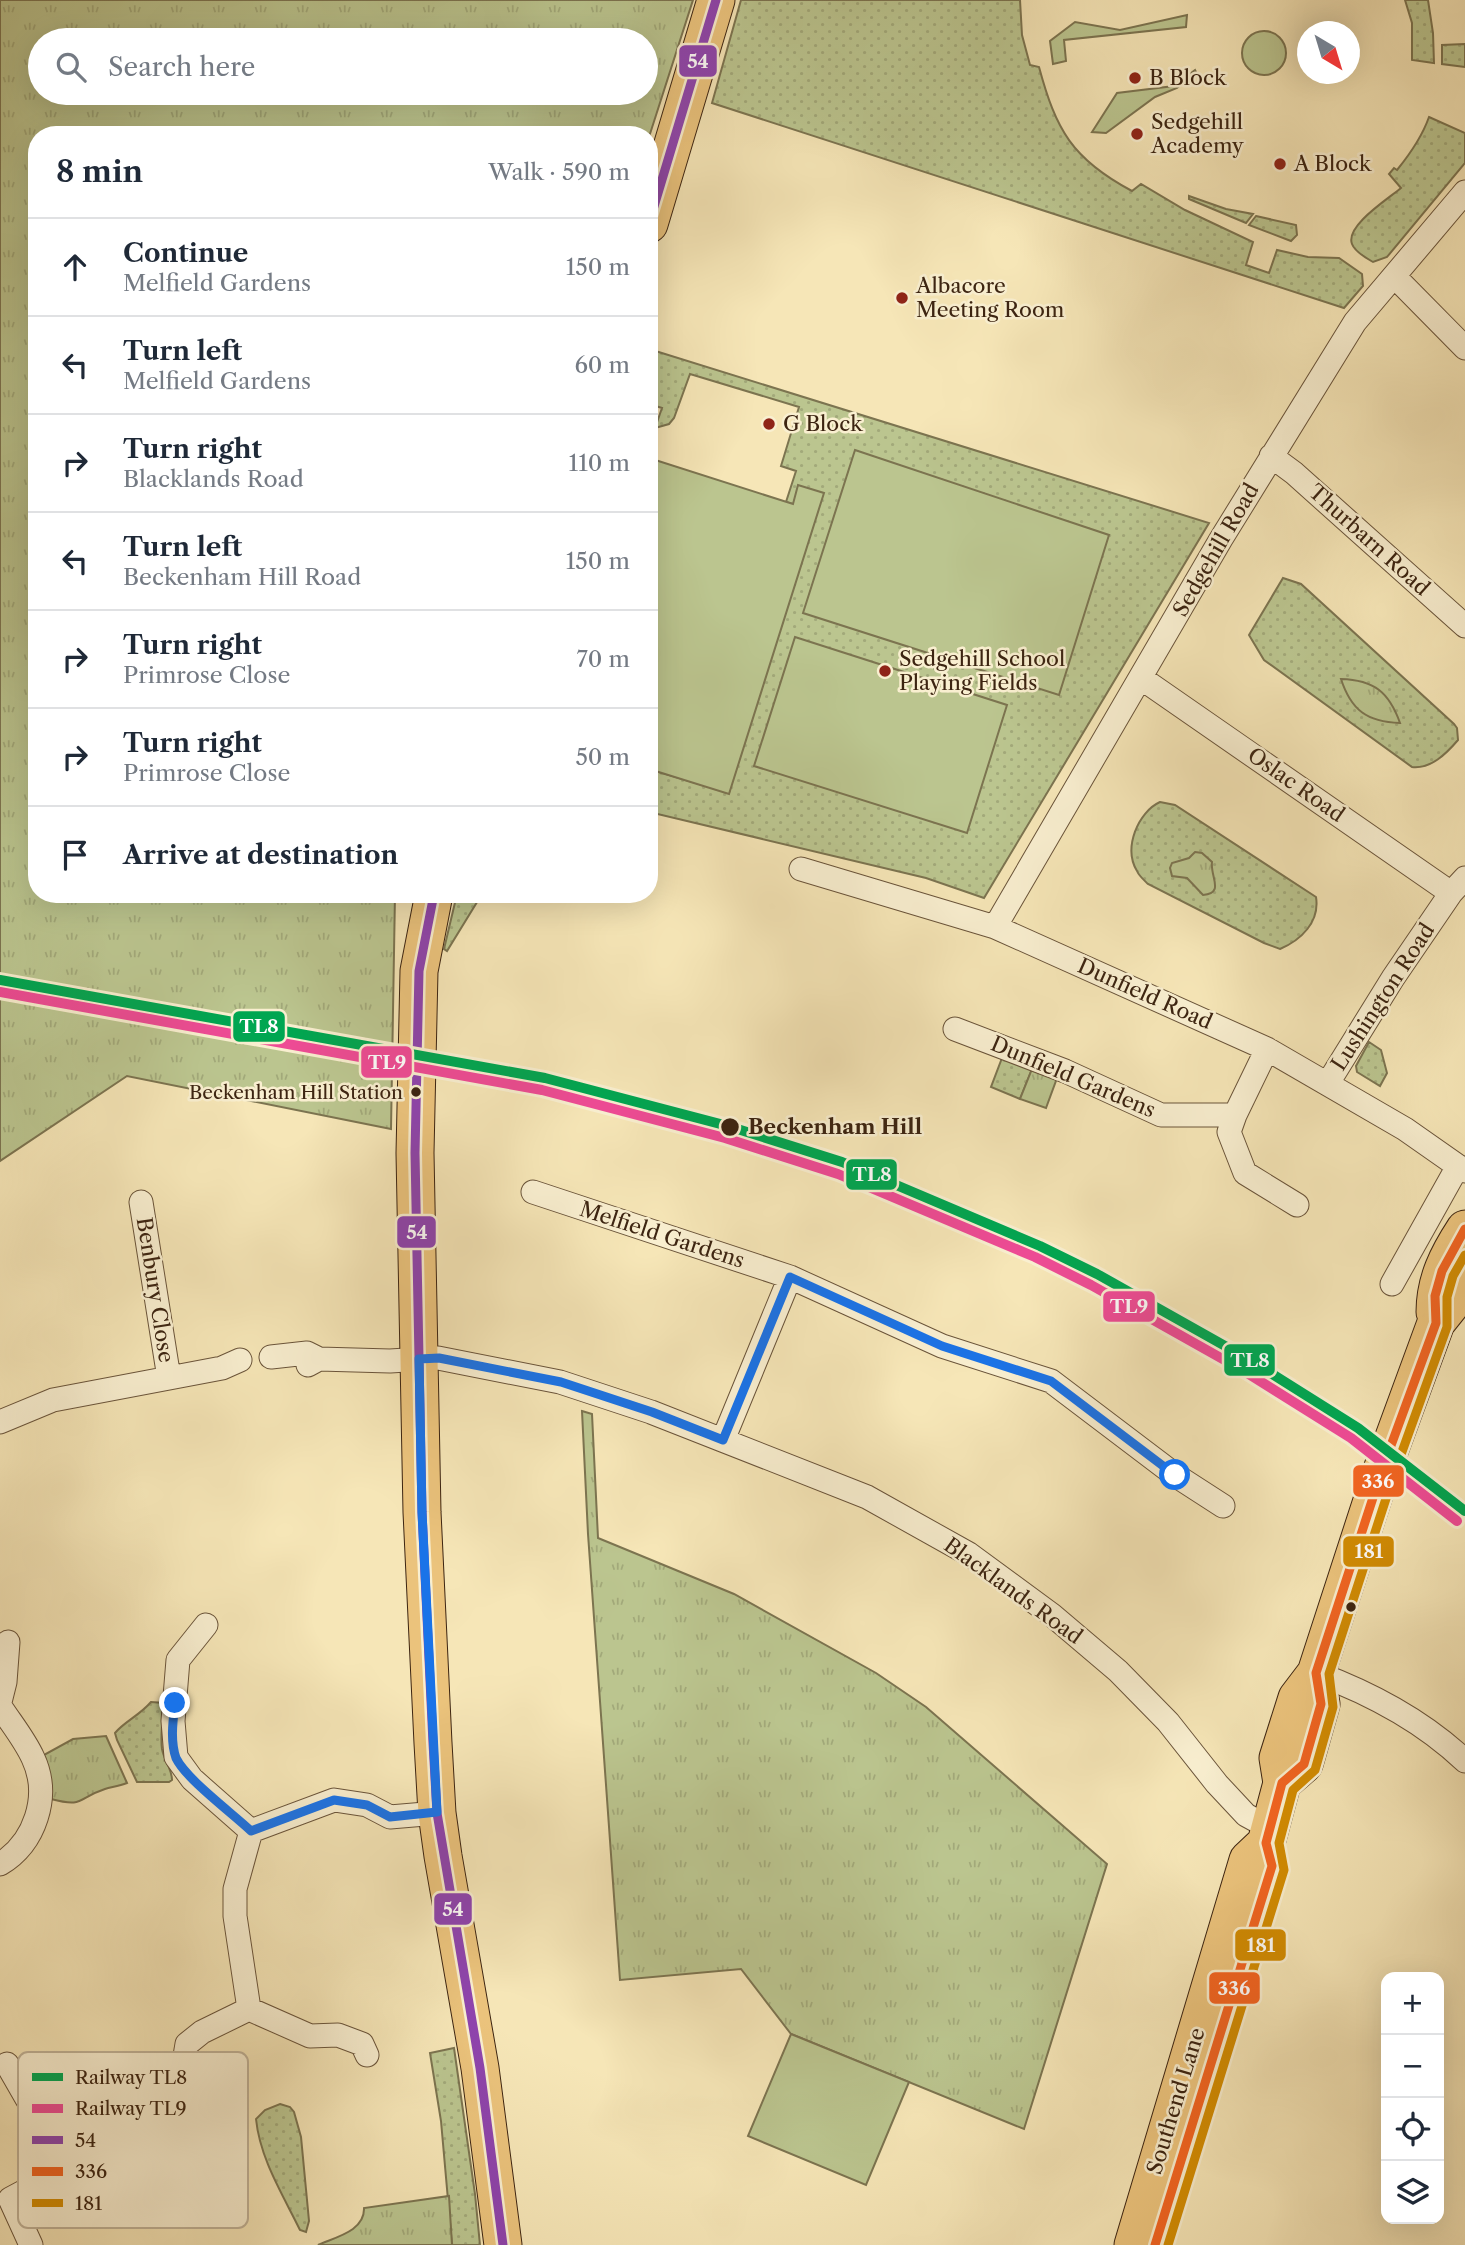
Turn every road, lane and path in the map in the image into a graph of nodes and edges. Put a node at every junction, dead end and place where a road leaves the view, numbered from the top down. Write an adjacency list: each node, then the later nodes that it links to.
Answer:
1 (716, 0): 3 (main road)
2 (1465, 192): 4 (street, Sedgehill Road)
3 (658, 194)
4 (1395, 277): 5 (street); 6 (street, Sedgehill Road)
5 (1465, 348)
6 (1271, 456): 7 (street, Thurbarn Road); 8 (street, Sedgehill Road)
7 (1465, 626)
8 (1141, 677): 10 (street, Oslac Road); 12 (street, Sedgehill Road)
9 (801, 869): 12 (street, Dunfield Road)
10 (1458, 886): 15 (street, Lushington Road)
11 (433, 903): 27 (main road)
12 (995, 927): 14 (street, Dunfield Road)
13 (956, 1029): 16 (street, Dunfield Gardens)
14 (1267, 1049): 15 (street, Dunfield Road); 16 (street)
15 (1328, 1083): 17 (street, Dunfield Road)
16 (1235, 1115): 20 (street)
17 (1461, 1168): 24 (street)
18 (533, 1192): 22 (street, Melfield Gardens)
19 (141, 1202): 29 (street, Benbury Close)
20 (1297, 1205)
21 (1465, 1229): 25 (main road, Southend Lane)
22 (790, 1277): 31 (street); 32 (street, Melfield Gardens)
23 (1465, 1280): 25 (main road, Southend Lane)
24 (1392, 1284)
25 (1436, 1323): 35 (main road, Southend Lane)
26 (271, 1357): 27 (street, Blacklands Road)
27 (419, 1359): 31 (street, Blacklands Road); 38 (main road)
28 (235, 1366): 29 (street)
29 (169, 1378): 30 (street)
30 (0, 1422)
31 (723, 1440): 40 (street, Blacklands Road)
32 (1223, 1506)
33 (206, 1625): 39 (street)
34 (8, 1642): 36 (street)
35 (1316, 1673): 37 (street); 40 (main road, Southend Lane)
36 (0, 1704): 41 (street)
37 (1465, 1761)
38 (437, 1812): 39 (street); 52 (main road)
39 (251, 1831): 42 (street)
40 (1268, 1835): 47 (main road, Southend Lane)
41 (0, 1864)
42 (249, 2009): 43 (street); 44 (street)
43 (186, 2052)
44 (367, 2055)
45 (8, 2064): 46 (street)
46 (18, 2082)
47 (1190, 2093): 53 (main road, Southend Lane); 54 (main road, Southend Lane)
48 (18, 2195): 49 (street)
49 (18, 2217)
50 (23, 2228): 51 (street)
51 (31, 2245)
52 (503, 2245)
53 (1133, 2245)
54 (1156, 2245)

